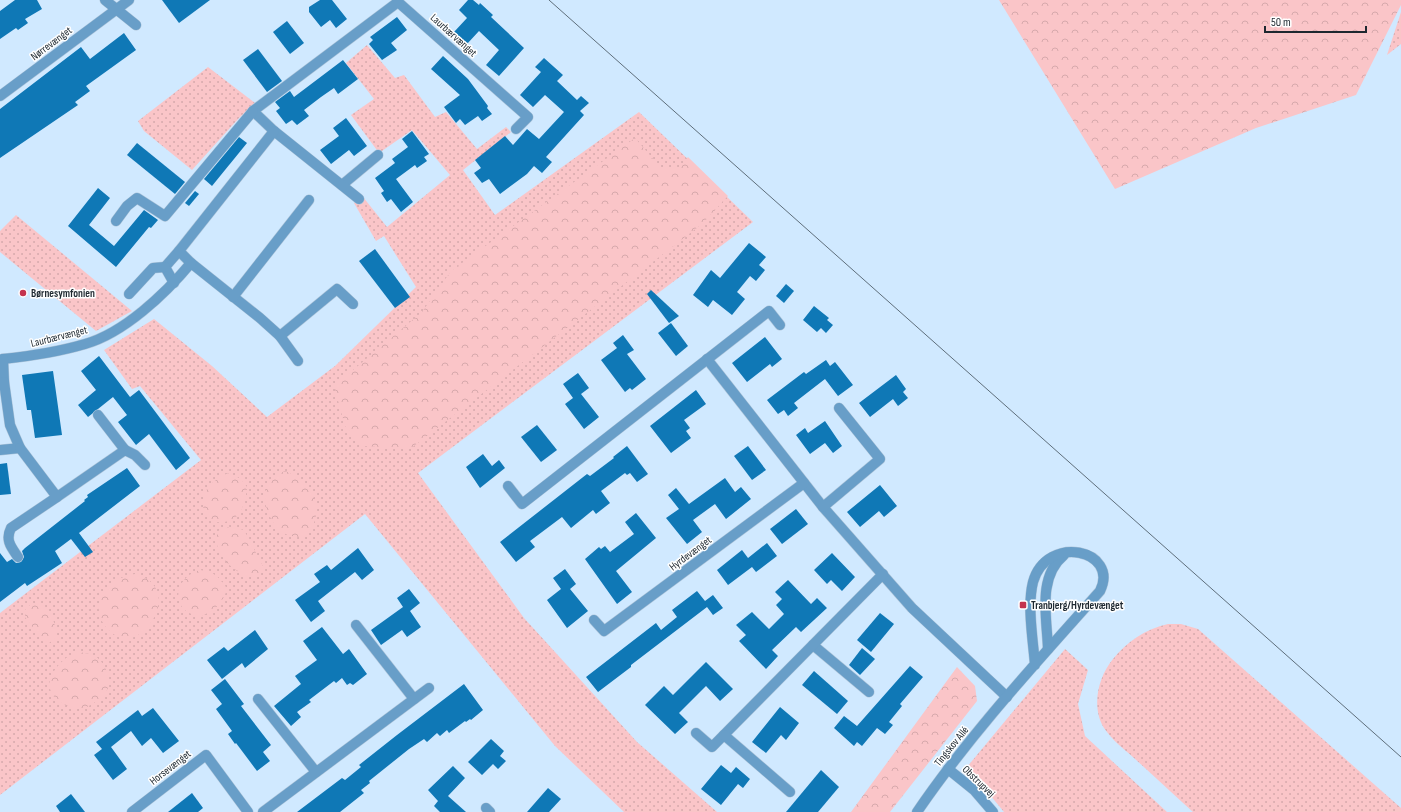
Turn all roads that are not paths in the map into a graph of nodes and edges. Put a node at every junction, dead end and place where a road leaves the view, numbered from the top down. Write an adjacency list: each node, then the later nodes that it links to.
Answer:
1 (105, 0): 3 (street)
2 (129, 0): 3 (street, Nørrevænget)
3 (116, 9): 4 (street); 5 (street, Nørrevænget)
4 (136, 25)
5 (0, 96)
6 (253, 111): 7 (street, Laurbærvænget); 8 (street); 13 (street, Laurbærvænget)
7 (516, 129)
8 (274, 131): 10 (street); 14 (street)
9 (378, 155): 10 (street)
10 (342, 186): 11 (street)
11 (359, 199)
12 (309, 200): 19 (street)
13 (116, 221)
14 (179, 251): 15 (street); 16 (street)
15 (191, 263): 17 (street, Laurbærvænget); 19 (street)
16 (165, 267): 17 (street); 18 (street)
17 (174, 283): 23 (street, Laurbærvænget)
18 (129, 294)
19 (233, 297): 22 (street)
20 (353, 304): 22 (street)
21 (780, 325): 24 (street)
22 (280, 336): 25 (street)
23 (2, 360): 26 (street, Laurbærvænget)
24 (706, 360): 33 (street); 34 (street)
25 (298, 361)
26 (2, 382): 29 (street, Laurbærvænget)
27 (839, 408): 36 (street)
28 (98, 415): 31 (street)
29 (20, 448): 30 (street); 35 (street, Laurbærvænget)
30 (0, 450)
31 (125, 450): 32 (street); 35 (street)
32 (145, 465)
33 (804, 483): 36 (street); 40 (street, Hyrdevænget)
34 (508, 486)
35 (56, 497): 38 (street)
36 (823, 506): 39 (street)
37 (1069, 551): 43 (street); 43 (street, Tingskov Allé); 44 (street)
38 (18, 557)
39 (883, 574): 42 (street); 47 (street)
40 (594, 620)
41 (356, 625): 49 (street)
42 (813, 645): 46 (street); 51 (street)
43 (1048, 649): 44 (street, Tingskov Allé)
44 (1035, 665): 47 (street, Tingskov Allé)
45 (429, 688): 49 (street)
46 (869, 692)
47 (1007, 697): 52 (street, Tingskov Allé)
48 (258, 698): 53 (street)
49 (414, 699): 53 (street)
50 (696, 733): 51 (street)
51 (724, 735): 54 (street)
52 (948, 768): 58 (street, Tingskov Allé); 59 (street, Obstrupvej)
53 (316, 772): 57 (street)
54 (790, 792)
55 (132, 812): 56 (street, Horsevænget)
56 (248, 812)
57 (263, 812)
58 (917, 812)
59 (993, 812)

